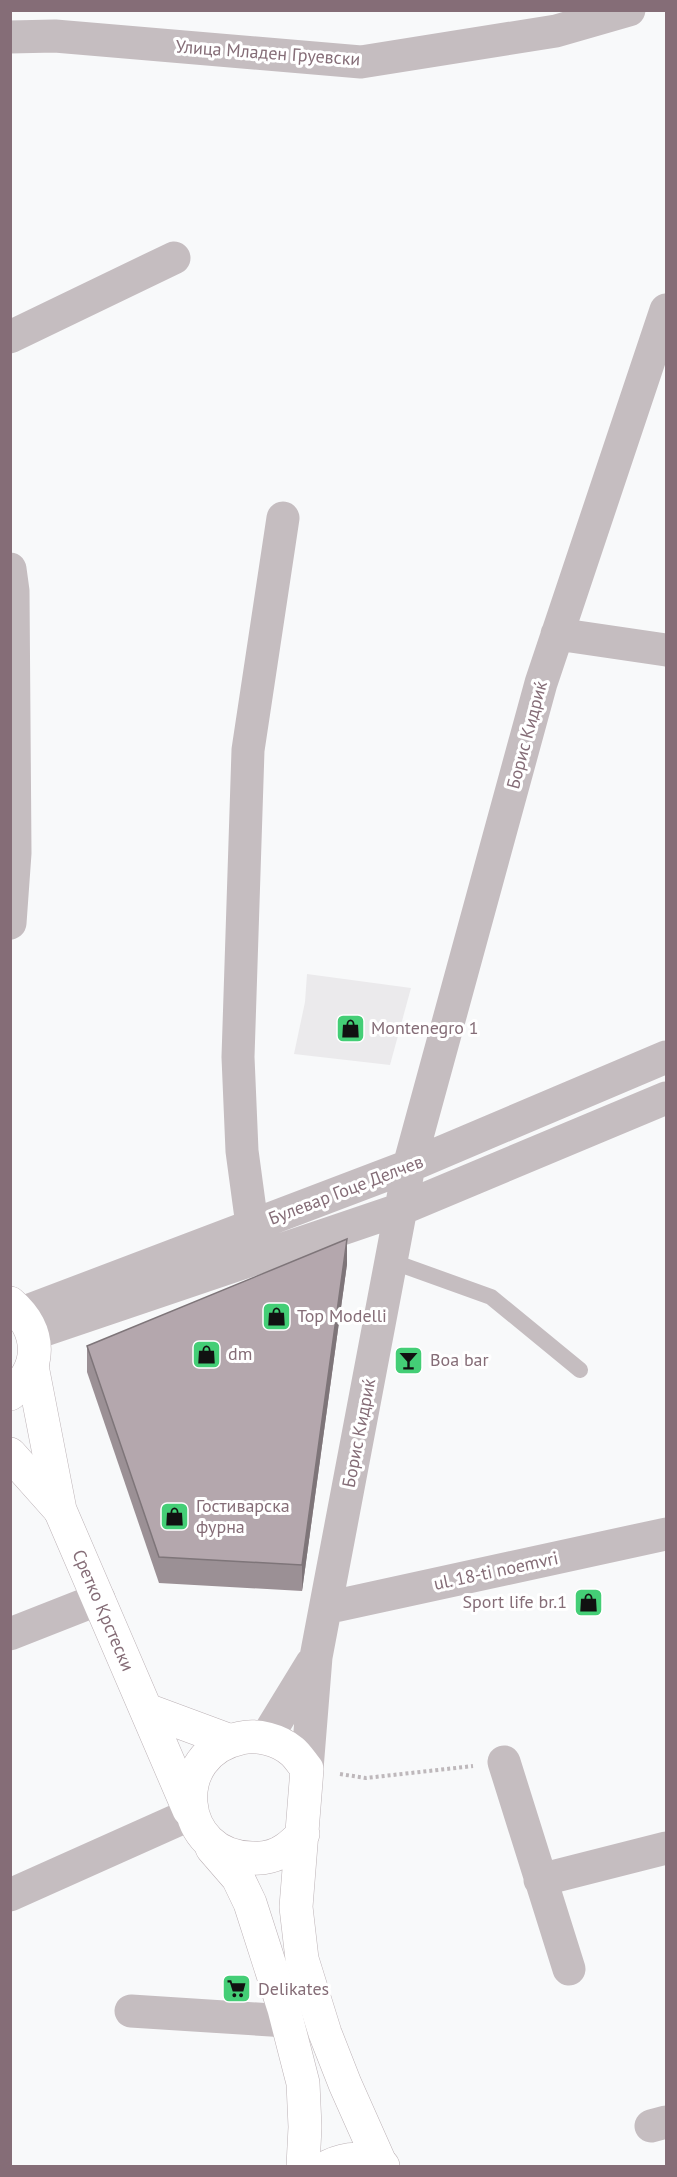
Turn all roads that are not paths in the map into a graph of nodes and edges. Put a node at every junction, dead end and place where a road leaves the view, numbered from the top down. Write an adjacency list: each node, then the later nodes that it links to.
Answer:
1 (629, 10): 2 (street, Улица Младен Груевски)
2 (10, 37)
3 (174, 258): 5 (street)
4 (666, 310): 8 (street, Борис Кидриќ)
5 (10, 337)
6 (282, 518): 16 (street)
7 (10, 569): 9 (street)
8 (557, 634): 10 (street); 14 (street, Борис Кидриќ)
9 (12, 637): 11 (street)
10 (666, 650)
11 (10, 923)
12 (666, 1057): 14 (street, Булевар Гоце Делчев)
13 (666, 1098): 15 (street, Булевар Гоце Делчев)
14 (409, 1166): 15 (street, Борис Кидриќ); 16 (street, Булевар Гоце Делчев)
15 (401, 1209): 17 (street, Борис Кидриќ); 18 (street, Булевар Гоце Делчев)
16 (252, 1226): 18 (street, Булевар Гоце Делчев)
17 (391, 1261): 19 (lane); 25 (street, Борис Кидриќ)
18 (24, 1329): 20 (main road); 22 (main road, Сретко Крстески)
19 (580, 1370)
20 (10, 1394)
21 (10, 1454): 22 (main road, Сретко Крстески)
22 (60, 1510): 24 (main road, Сретко Крстески)
23 (666, 1534): 25 (street, ul. 18-ti noemvri)
24 (99, 1599): 26 (street); 28 (main road, Сретко Крстески)
25 (326, 1608): 27 (street, Борис Кидриќ)
26 (10, 1634)
27 (316, 1657): 29 (street); 32 (street)
28 (147, 1710): 30 (main road); 33 (main road, Сретко Крстески)
29 (266, 1738): 30 (main road); 32 (main road)
30 (228, 1740): 33 (main road)
31 (504, 1762): 36 (street)
32 (307, 1769): 34 (main road)
33 (198, 1827): 34 (main road); 37 (street); 40 (main road, Сретко Крстески)
34 (303, 1834): 43 (main road)
35 (666, 1848): 36 (street)
36 (540, 1880): 38 (street)
37 (10, 1895)
38 (569, 1969)
39 (131, 2011): 40 (street)
40 (287, 2022): 41 (main road, Сретко Крстески)
41 (303, 2166)
42 (329, 2166): 43 (main road)
43 (382, 2166)

